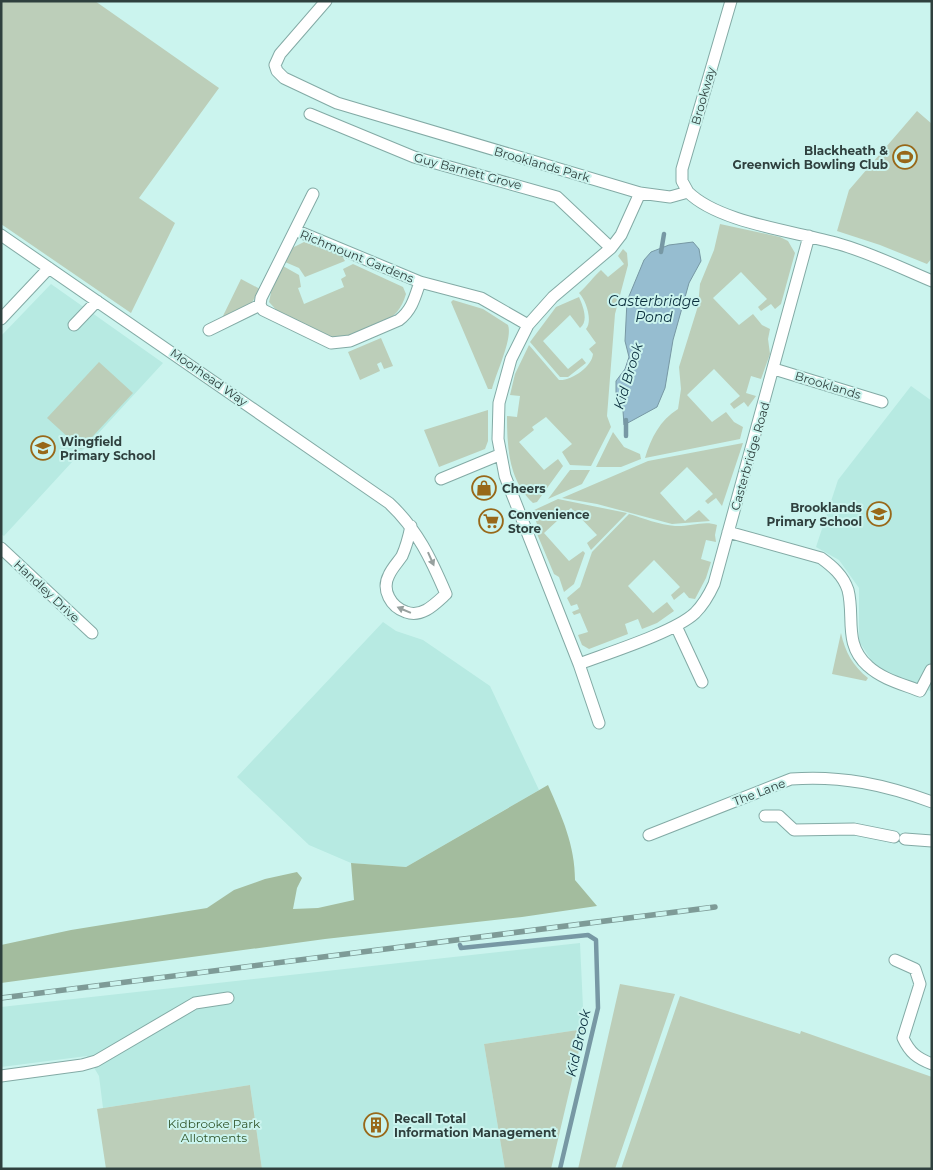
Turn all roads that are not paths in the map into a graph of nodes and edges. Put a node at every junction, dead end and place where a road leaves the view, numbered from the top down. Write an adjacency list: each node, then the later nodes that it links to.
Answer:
1 (311, 1): 3 (street)
2 (731, 1): 5 (street, Brookway)
3 (324, 5): 6 (street, Brooklands Park)
4 (310, 114): 11 (street, Guy Barnett Grove)
5 (688, 192): 6 (street, Brooklands Park); 10 (street)
6 (640, 193): 11 (street)
7 (313, 194): 8 (street, Richmount Gardens)
8 (295, 230): 14 (street, Richmount Gardens); 16 (street, Richmount Gardens)
9 (1, 235): 12 (street, Moorhead Way)
10 (809, 236): 13 (street); 21 (street, Casterbridge Road)
11 (611, 248): 19 (street)
12 (49, 268): 15 (street, Moorhead Way); 17 (street)
13 (932, 281)
14 (420, 282): 16 (street, Richmount Gardens); 19 (street, Richmount Gardens)
15 (97, 301): 18 (street); 25 (street, Moorhead Way)
16 (260, 305): 20 (street)
17 (1, 319)
18 (74, 325)
19 (528, 325): 23 (street)
20 (209, 330)
21 (774, 369): 22 (street, Brooklands); 26 (street, Casterbridge Road)
22 (882, 402)
23 (499, 455): 24 (street); 30 (street)
24 (441, 479)
25 (411, 526): 25 (street, Moorhead Way, one-way to 25)
26 (728, 532): 28 (street, Casterbridge Road); 31 (street)
27 (1, 548): 29 (street, Handley Drive)
28 (676, 626): 30 (street, Casterbridge Road); 32 (street)
29 (92, 634)
30 (579, 664): 33 (street)
31 (931, 670)
32 (702, 682)
33 (599, 723)
34 (932, 802): 36 (street, The Lane)
35 (765, 816): 37 (street)
36 (649, 835)
37 (932, 841)
38 (895, 960): 40 (street)
39 (228, 998): 41 (street)
40 (932, 1064)
41 (1, 1076)

